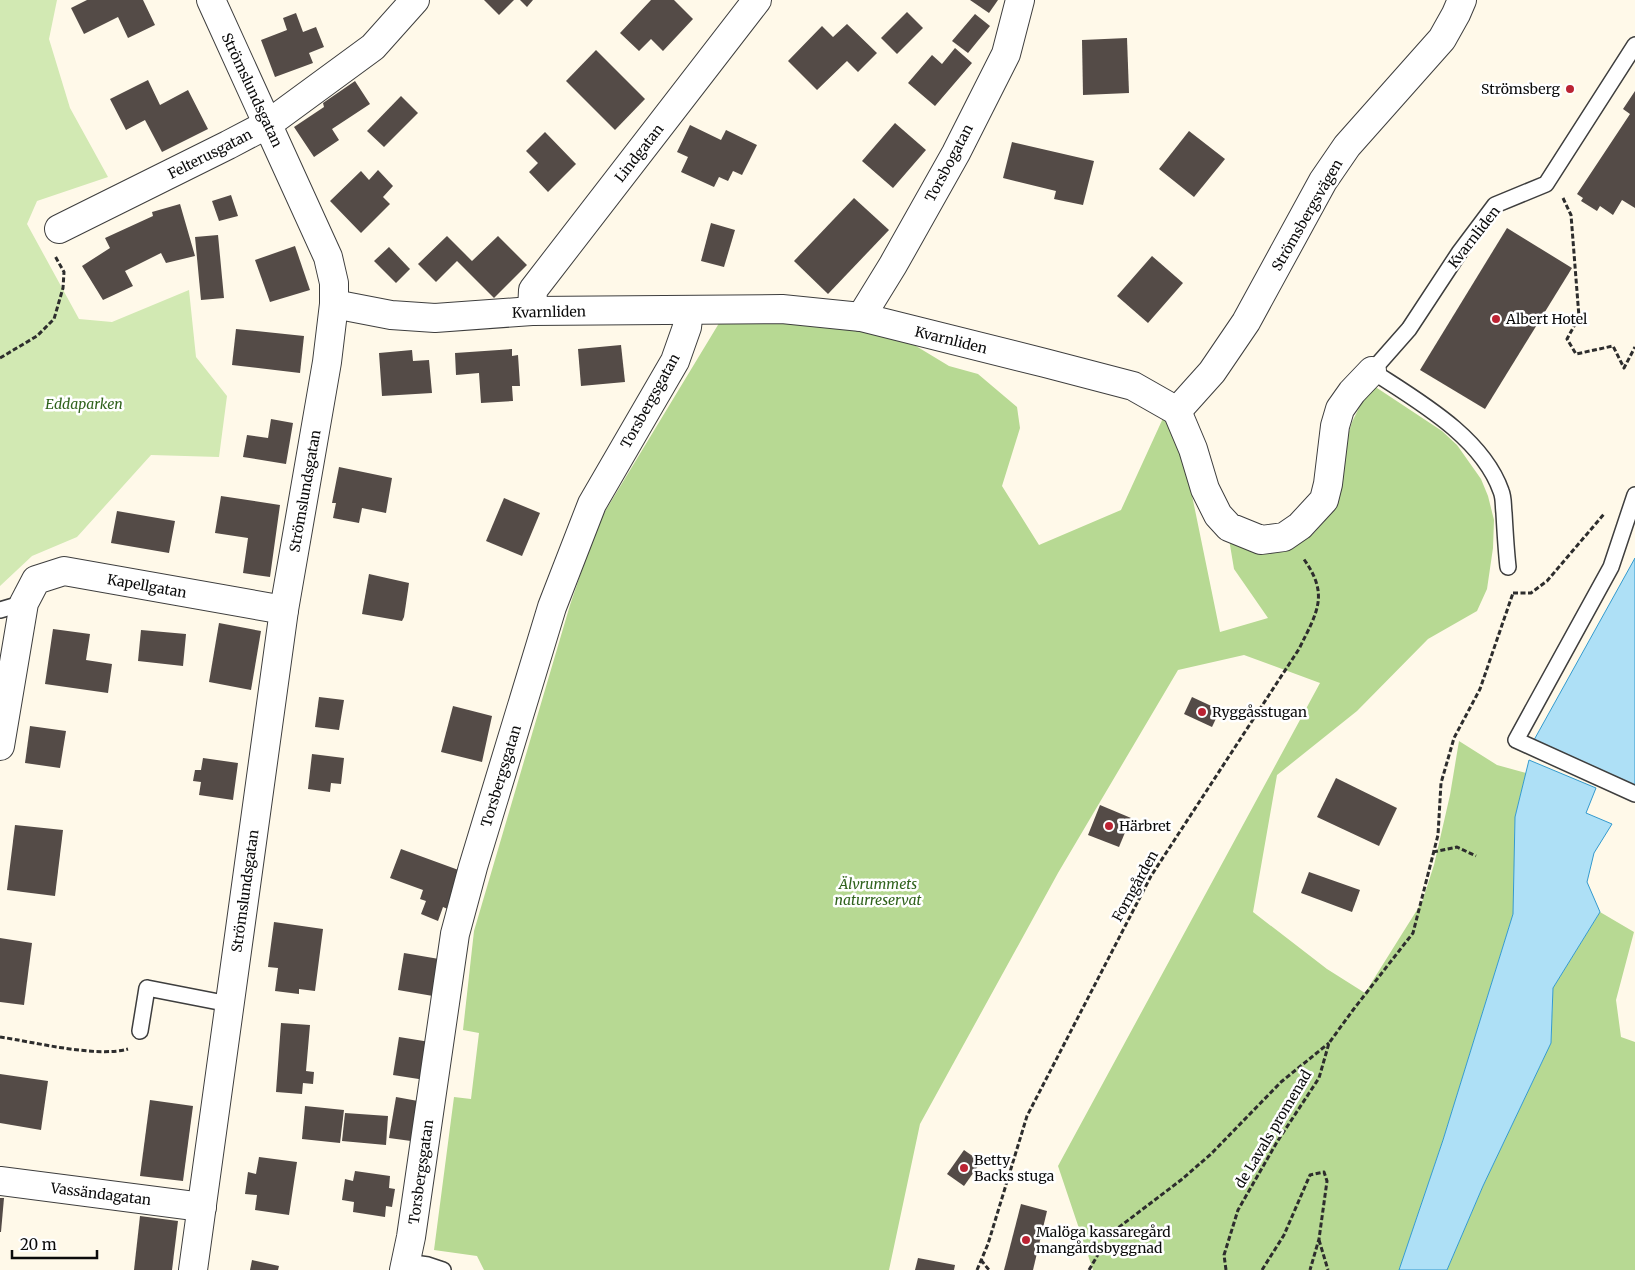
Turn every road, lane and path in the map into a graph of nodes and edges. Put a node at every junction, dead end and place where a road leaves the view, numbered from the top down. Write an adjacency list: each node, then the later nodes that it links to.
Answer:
1 (211, 0): 7 (street, Strömslundsgatan)
2 (415, 0): 7 (street, Felterusgatan)
3 (757, 0): 12 (street, Lindgatan)
4 (1020, 0): 13 (street, Torsbogatan)
5 (1462, 0): 17 (street, Strömsbergsvägen)
6 (1635, 45): 8 (lane)
7 (268, 124): 9 (street, Felterusgatan); 10 (street, Strömslundsgatan)
8 (1546, 184): 14 (path); 16 (lane, Kvarnliden)
9 (59, 229): 15 (path)
10 (334, 304): 12 (street, Kvarnliden); 23 (street, Strömslundsgatan)
11 (689, 310): 12 (street, Kvarnliden); 13 (street, Kvarnliden); 36 (street, Torsbergsgatan)
12 (532, 311)
13 (861, 317): 17 (street, Kvarnliden)
14 (1635, 347)
15 (0, 358)
16 (1372, 371): 20 (street, Kvarnliden); 21 (lane)
17 (1176, 411): 20 (street)
18 (1635, 495): 25 (lane)
19 (1610, 507): 26 (path, de Lavals promenad)
20 (1284, 538): 35 (path, Forngården)
21 (1508, 567)
22 (12, 606): 23 (street, Kapellgatan); 24 (street, Kapellgatan)
23 (284, 610): 28 (street, Strömslundsgatan)
24 (0, 746)
25 (1635, 794)
26 (1433, 852): 27 (path); 31 (path, de Lavals promenad)
27 (1476, 856)
28 (229, 1004): 29 (lane); 33 (street, Strömslundsgatan)
29 (140, 1031): 30 (path)
30 (0, 1037)
31 (1330, 1043): 41 (path); 42 (path, de Lavals promenad)
32 (0, 1181): 33 (street, Vassändagatan)
33 (202, 1207): 37 (street, Strömslundsgatan)
34 (1319, 1239): 43 (path); 44 (path); 45 (path)
35 (981, 1260): 39 (path, Forngården); 40 (path)
36 (405, 1266): 38 (lane)
37 (193, 1270)
38 (443, 1270)
39 (976, 1270)
40 (988, 1270)
41 (1089, 1270)
42 (1226, 1270)
43 (1262, 1270)
44 (1310, 1270)
45 (1328, 1270)

